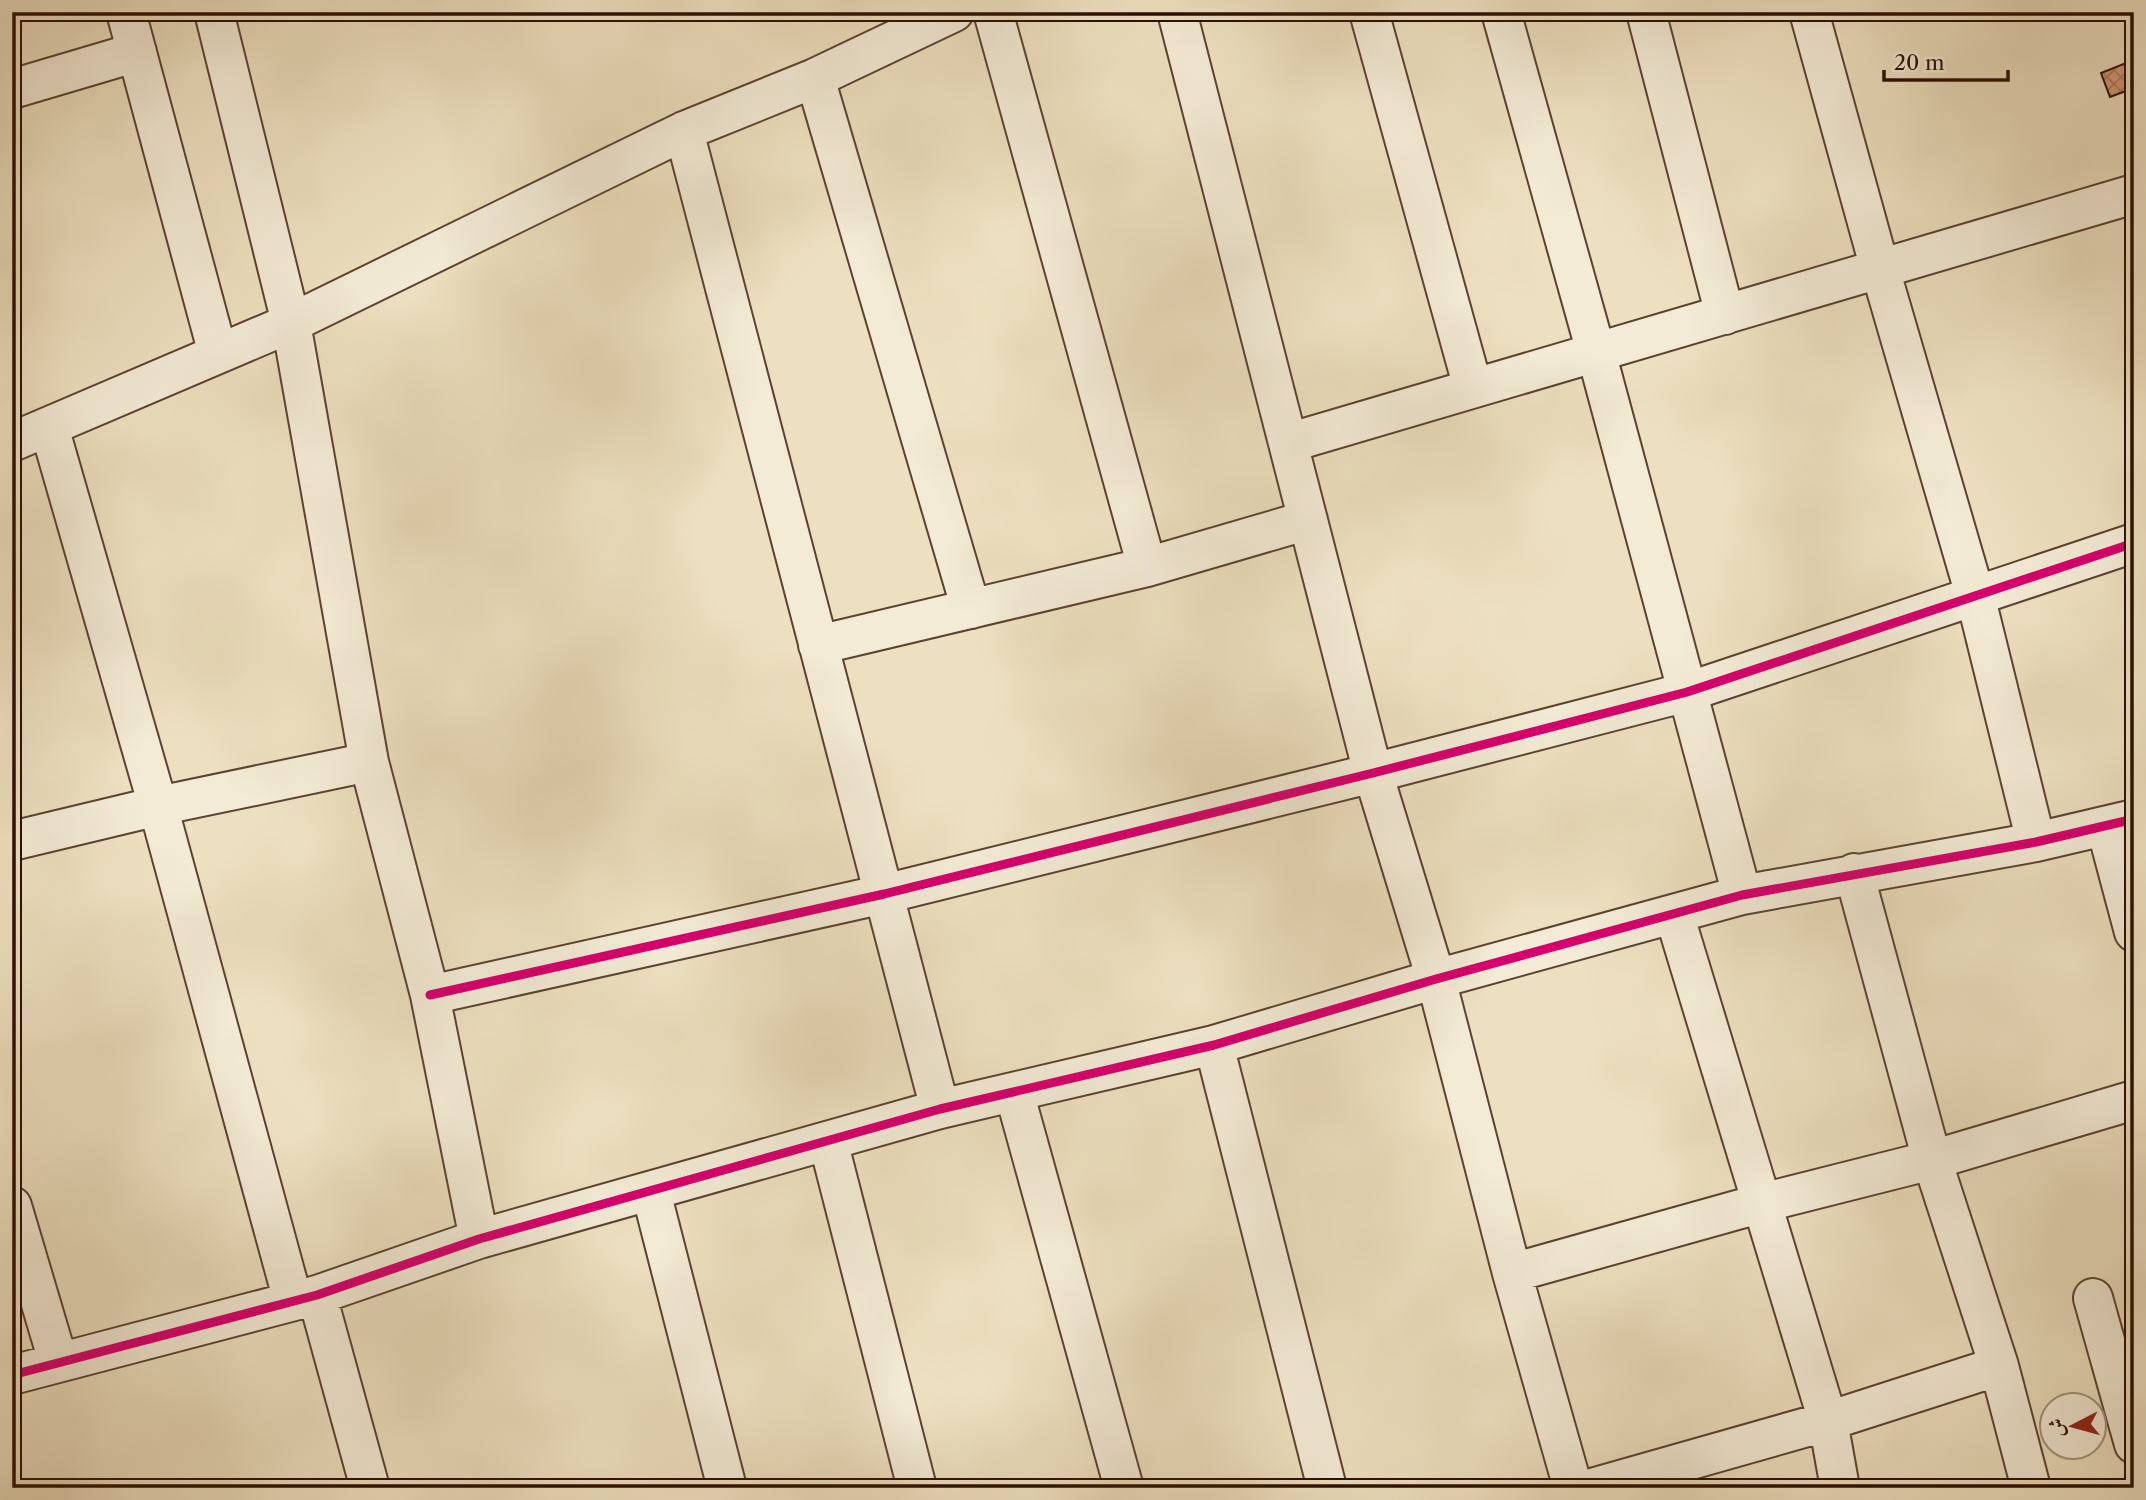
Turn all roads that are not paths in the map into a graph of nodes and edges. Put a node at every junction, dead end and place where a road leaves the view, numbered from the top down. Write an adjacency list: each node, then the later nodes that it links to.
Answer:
1 (126, 12): 10 (street)
2 (214, 12): 17 (street)
3 (954, 12): 11 (street)
4 (993, 12): 26 (street)
5 (1177, 12): 23 (street)
6 (1370, 12): 20 (street)
7 (1501, 12): 18 (street)
8 (1646, 12): 16 (street)
9 (1810, 12): 15 (street)
10 (136, 52): 12 (street); 19 (street)
11 (815, 78): 13 (street); 28 (street)
12 (12, 89)
13 (684, 131): 17 (street); 29 (street)
14 (2134, 194): 15 (street)
15 (1880, 269): 16 (street); 27 (street)
16 (1725, 314): 18 (street)
17 (291, 323): 19 (street); 31 (street)
18 (1596, 352): 20 (street); 30 (street)
19 (218, 354): 21 (street)
20 (1473, 388): 23 (street)
21 (49, 427): 22 (street); 33 (street)
22 (12, 442)
23 (1288, 443): 24 (street)
24 (1308, 520): 26 (street); 32 (street)
25 (2134, 542): 27 (street)
26 (1147, 567): 28 (street)
27 (1975, 595): 30 (street); 36 (street)
28 (971, 609): 29 (street)
29 (818, 645): 38 (street)
30 (1686, 692): 32 (street); 39 (street)
31 (369, 762): 33 (street); 43 (street)
32 (1373, 773): 38 (street); 42 (street)
33 (158, 806): 35 (street); 55 (street)
34 (2120, 823): 36 (street); 41 (street)
35 (12, 841)
36 (2036, 842): 37 (street)
37 (1854, 873): 39 (street); 49 (street)
38 (884, 894): 43 (street); 47 (street)
39 (1742, 895): 40 (street)
40 (1674, 914): 42 (street); 51 (street)
41 (2134, 932)
42 (1436, 979): 44 (street); 54 (street)
43 (429, 995): 53 (street)
44 (1214, 1045): 45 (street); 66 (street)
45 (1014, 1092): 47 (street); 65 (street)
46 (2134, 1100): 49 (street)
47 (940, 1110): 48 (street)
48 (828, 1141): 50 (street); 64 (street)
49 (1932, 1160): 51 (street); 58 (street)
50 (651, 1192): 53 (street); 63 (street)
51 (1762, 1203): 54 (street); 60 (street)
52 (12, 1206): 57 (street)
53 (479, 1239): 55 (street)
54 (1512, 1273): 67 (street)
55 (305, 1298): 57 (street); 62 (street)
56 (2093, 1298): 61 (street)
57 (58, 1362): 59 (street)
58 (1999, 1366): 60 (street); 70 (street)
59 (12, 1375)
60 (1828, 1421): 68 (street); 69 (street)
61 (2134, 1444)
62 (370, 1488)
63 (727, 1488)
64 (917, 1488)
65 (1124, 1488)
66 (1327, 1488)
67 (1573, 1488)
68 (1592, 1488)
69 (1840, 1488)
70 (2031, 1488)

